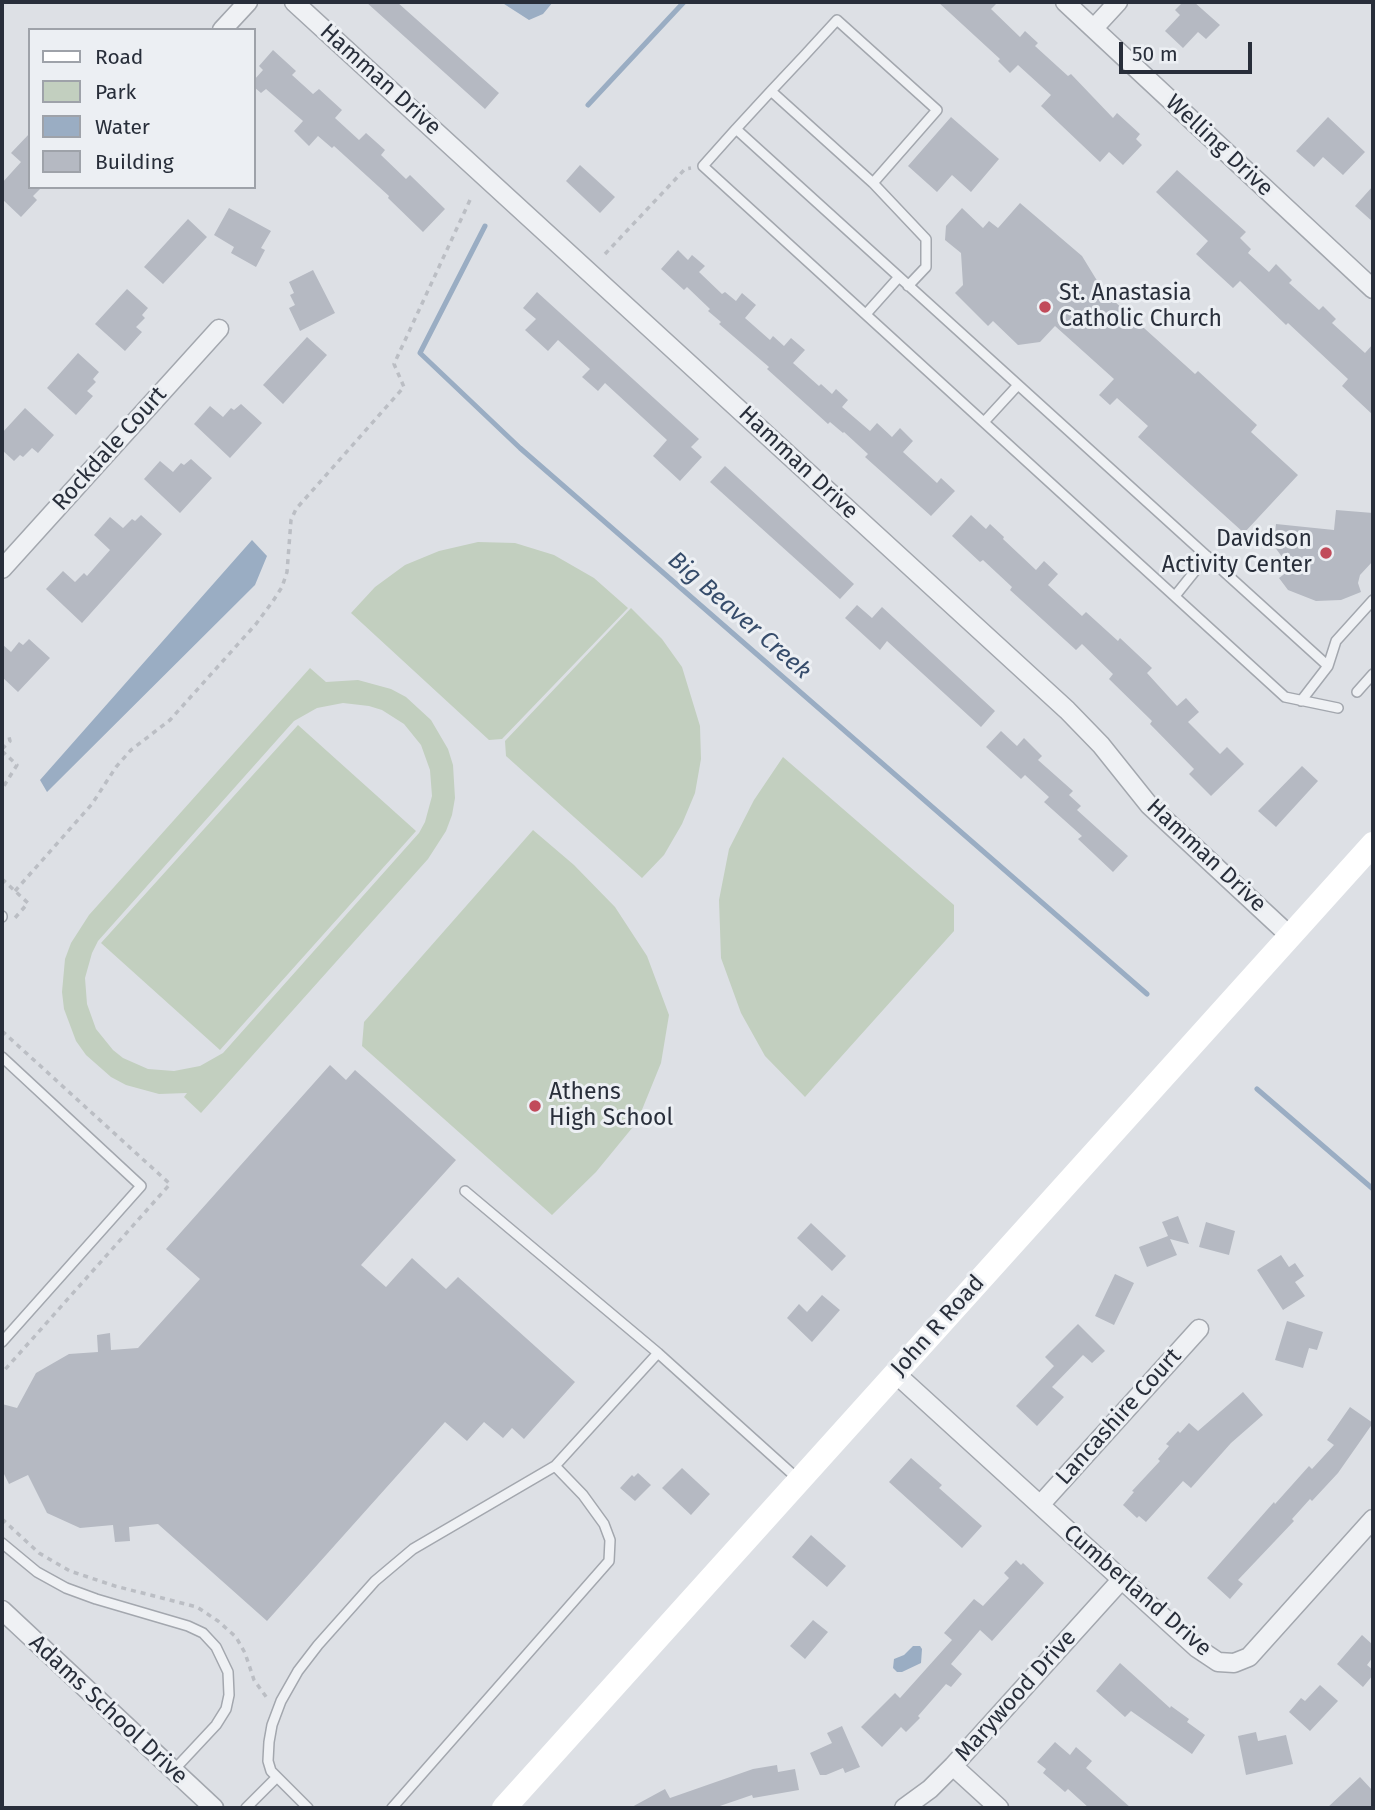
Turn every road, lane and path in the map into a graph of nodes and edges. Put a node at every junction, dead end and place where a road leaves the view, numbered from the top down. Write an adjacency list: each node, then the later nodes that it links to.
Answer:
1 (248, 2): 5 (street)
2 (294, 2): 36 (street, Hamman Drive)
3 (1065, 2): 6 (street, Welling Drive)
4 (1118, 2): 6 (street)
5 (224, 28)
6 (1094, 28): 15 (street, Welling Drive)
7 (771, 91): 8 (lane); 10 (lane); 10 (lane)
8 (736, 129): 9 (lane); 13 (lane)
9 (703, 166): 12 (path); 16 (lane)
10 (873, 183): 14 (lane)
11 (470, 200): 34 (path)
12 (605, 254)
13 (899, 277): 14 (lane); 16 (lane)
14 (908, 286): 18 (lane)
15 (1373, 289)
16 (866, 314): 19 (lane)
17 (219, 329): 21 (street, Rockdale Court)
18 (1018, 385): 19 (lane); 20 (lane)
19 (984, 422): 22 (lane)
20 (1207, 556): 22 (lane); 24 (lane)
21 (2, 569)
22 (1175, 596): 27 (lane)
23 (1373, 600): 24 (lane)
24 (1328, 666): 27 (lane)
25 (1373, 674): 26 (lane)
26 (1357, 692)
27 (1301, 701): 28 (lane)
28 (1338, 708)
29 (9, 737): 30 (path)
30 (2, 750): 31 (path)
31 (2, 789)
32 (1373, 844): 36 (main road, John R Road)
33 (2, 879): 34 (path)
34 (15, 891): 35 (path)
35 (10, 923)
36 (1290, 936): 44 (main road, John R Road)
37 (2, 1031): 43 (path)
38 (2, 1057): 41 (lane)
39 (466, 1191): 42 (lane)
40 (1199, 1329): 47 (street, Lancashire Court)
41 (2, 1342)
42 (658, 1353): 45 (lane); 46 (lane)
43 (2, 1373)
44 (895, 1374): 46 (main road, John R Road); 47 (street, Cumberland Drive)
45 (555, 1466): 56 (lane); 60 (lane)
46 (799, 1480): 61 (main road, John R Road)
47 (1040, 1505): 51 (street, Cumberland Drive)
48 (2, 1519): 53 (path)
49 (1373, 1519): 51 (street, Cumberland Drive)
50 (2, 1543): 55 (lane)
51 (1122, 1578): 54 (street, Marywood Drive)
52 (2, 1610): 55 (street, Adams School Drive)
53 (268, 1703)
54 (953, 1766): 62 (street, Marywood Drive); 63 (street)
55 (173, 1771): 57 (street, Adams School Drive)
56 (275, 1778): 58 (lane); 59 (lane)
57 (214, 1808)
58 (246, 1808)
59 (308, 1808)
60 (392, 1808)
61 (504, 1808)
62 (904, 1808)
63 (999, 1808)

